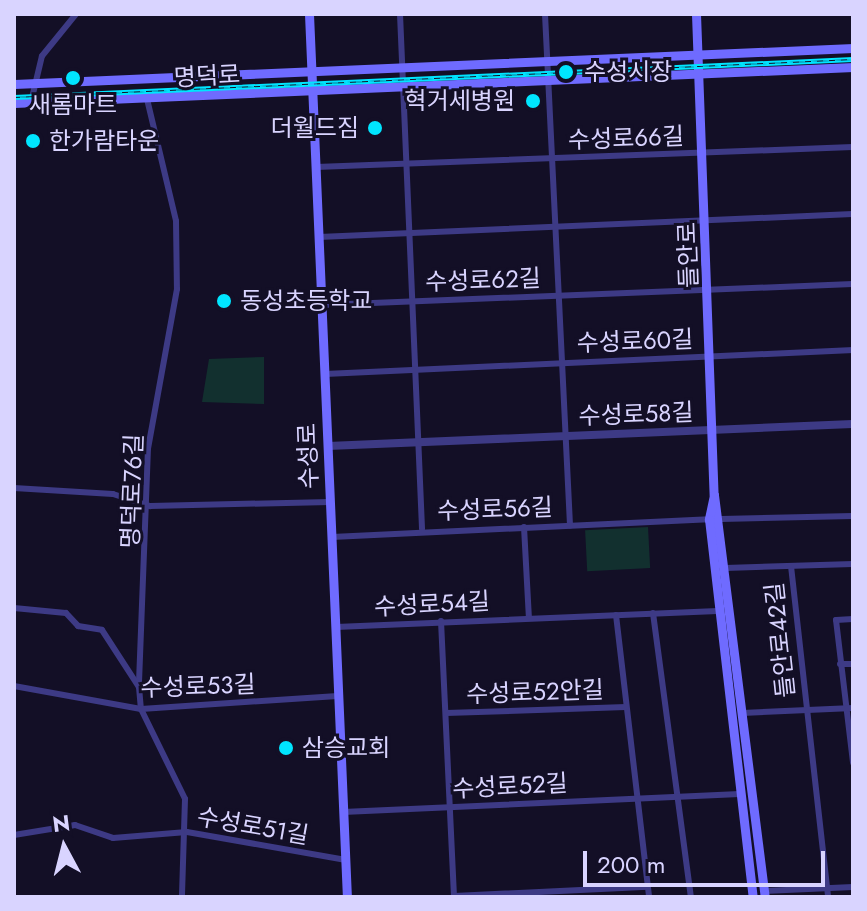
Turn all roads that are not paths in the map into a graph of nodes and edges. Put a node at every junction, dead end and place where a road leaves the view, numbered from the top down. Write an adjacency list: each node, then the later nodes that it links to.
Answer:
1 (76, 14): 15 (street)
2 (309, 14): 11 (main road, 수성로)
3 (400, 14): 10 (street)
4 (545, 14): 8 (street)
5 (696, 14): 7 (main road, 들안로)
6 (853, 48): 7 (main road, 명덕로)
7 (697, 55): 8 (main road, 명덕로); 12 (main road, 들안로)
8 (548, 63): 10 (main road, 명덕로); 13 (street)
9 (853, 67): 12 (main road, 명덕로)
10 (402, 68): 11 (main road, 명덕로); 16 (street)
11 (312, 73): 15 (main road, 명덕로); 17 (main road, 수성로)
12 (698, 73): 13 (main road, 명덕로); 22 (main road, 들안로)
13 (548, 77): 16 (main road, 명덕로); 23 (street, 수성로66길)
14 (14, 84): 15 (main road, 명덕로)
15 (36, 84): 19 (street)
16 (402, 86): 17 (main road, 명덕로); 24 (street)
17 (313, 90): 18 (main road, 명덕로); 25 (main road, 수성로)
18 (147, 99): 19 (main road, 명덕로); 49 (street, 명덕로76길)
19 (31, 102): 20 (main road, 명덕로)
20 (14, 103)
21 (853, 147): 22 (street, 수성로66길)
22 (703, 154): 23 (street, 수성로66길); 27 (main road, 들안로)
23 (550, 159): 24 (street, 수성로66길); 28 (street, 수성로62길)
24 (405, 166): 25 (street, 수성로66길); 29 (street, 수성로62길)
25 (316, 167): 30 (main road, 수성로)
26 (853, 214): 27 (street)
27 (707, 221): 28 (street); 32 (main road, 들안로)
28 (554, 227): 29 (street); 33 (street, 수성로62길)
29 (409, 233): 30 (street); 34 (street, 수성로62길)
30 (319, 237): 35 (main road, 수성로)
31 (853, 284): 32 (street, 수성로62길)
32 (709, 290): 33 (street, 수성로62길); 37 (main road, 들안로)
33 (557, 295): 34 (street, 수성로62길); 38 (street, 수성로60길)
34 (411, 301): 35 (street, 수성로62길); 39 (street)
35 (322, 305): 40 (main road, 수성로)
36 (853, 350): 37 (street, 수성로60길)
37 (711, 356): 38 (street, 수성로60길); 42 (main road, 들안로)
38 (559, 362): 39 (street, 수성로60길); 43 (street, 수성로58길)
39 (414, 369): 40 (street, 수성로60길); 44 (street)
40 (325, 374): 45 (main road, 수성로)
41 (853, 424): 42 (street, 수성로58길)
42 (712, 431): 43 (street, 수성로58길); 47 (main road, 들안로)
43 (562, 436): 44 (street, 수성로58길); 53 (street, 수성로56길)
44 (418, 442): 45 (street, 수성로58길); 55 (street, 수성로56길)
45 (328, 446): 48 (main road, 수성로)
46 (14, 488): 49 (street)
47 (714, 495): 51 (main road, 들안로); 52 (main road, 들안로)
48 (330, 502): 49 (street); 56 (main road, 수성로)
49 (150, 506): 71 (street, 명덕로76길)
50 (853, 516): 52 (street)
51 (709, 519): 53 (street, 수성로56길); 61 (main road, 들안로)
52 (721, 519): 59 (main road, 들안로)
53 (570, 525): 54 (street, 수성로56길)
54 (524, 527): 55 (street, 수성로56길); 64 (street)
55 (422, 529): 56 (street, 수성로56길)
56 (332, 537): 67 (main road, 수성로)
57 (853, 564): 58 (street)
58 (791, 566): 59 (street); 76 (street, 들안로42길)
59 (725, 568): 78 (main road, 들안로)
60 (14, 608): 71 (street)
61 (718, 611): 62 (street, 수성로54길); 80 (main road, 들안로)
62 (653, 613): 63 (street, 수성로54길); 81 (street)
63 (616, 615): 64 (street, 수성로54길); 73 (street, 수성로52안길)
64 (529, 618): 66 (street, 수성로54길)
65 (853, 619): 68 (street)
66 (441, 621): 67 (street, 수성로54길); 77 (street)
67 (336, 627): 72 (main road, 수성로)
68 (840, 664): 69 (street); 74 (street)
69 (853, 664)
70 (14, 686): 75 (street, 수성로53길)
71 (139, 687): 75 (street, 명덕로76길)
72 (338, 696): 75 (street, 수성로53길); 84 (main road, 수성로)
73 (626, 707): 77 (street, 수성로52안길); 82 (street, 수성로52안길)
74 (849, 708): 76 (street, 들안로42길); 79 (street)
75 (141, 709): 85 (street, 명덕로76길)
76 (806, 710): 78 (street, 들안로42길); 90 (street, 들안로42길)
77 (446, 713): 83 (street)
78 (742, 713): 91 (main road, 들안로)
79 (853, 763)
80 (740, 794): 81 (street, 수성로52길); 97 (main road, 들안로)
81 (678, 795): 82 (street, 수성로52길); 96 (street)
82 (638, 798): 83 (street, 수성로52길); 88 (street, 수성로52안길)
83 (450, 807): 84 (street, 수성로52길); 92 (street)
84 (343, 812): 87 (main road, 수성로)
85 (187, 832): 86 (street, 수성로51길); 87 (street, 수성로51길); 93 (street, 명덕로76길)
86 (14, 835)
87 (345, 860): 94 (main road, 수성로)
88 (648, 887): 92 (street); 95 (street, 수성로52안길)
89 (853, 887): 90 (street)
90 (827, 888): 91 (street); 98 (street, 들안로42길)
91 (764, 894)
92 (454, 896)
93 (182, 897)
94 (347, 897)
95 (649, 897)
96 (691, 897)
97 (753, 897)
98 (828, 897)

